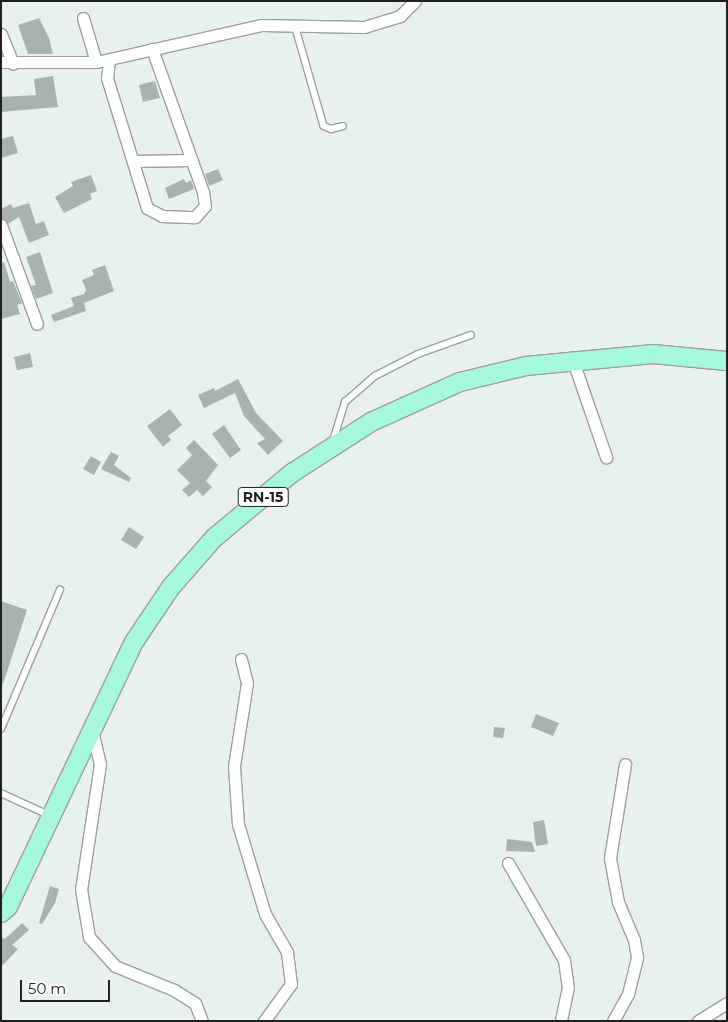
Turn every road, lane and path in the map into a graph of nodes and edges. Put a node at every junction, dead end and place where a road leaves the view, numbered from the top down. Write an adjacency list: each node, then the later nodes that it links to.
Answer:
1 (416, 1): 3 (street)
2 (83, 18): 7 (street)
3 (295, 25): 5 (street); 9 (lane)
4 (1, 34): 8 (street)
5 (152, 50): 6 (street); 10 (street)
6 (109, 60): 7 (street); 11 (street)
7 (96, 62): 8 (street)
8 (7, 63)
9 (343, 126)
10 (189, 160): 11 (street); 11 (street)
11 (133, 161)
12 (1, 225): 13 (street)
13 (36, 324)
14 (471, 335): 17 (lane)
15 (573, 361): 16 (main road, RN-15); 17 (main road, RN-15); 18 (street)
16 (727, 361)
17 (331, 448): 22 (main road, RN-15)
18 (606, 457)
19 (60, 590): 21 (lane)
20 (241, 658): 30 (street)
21 (1, 729)
22 (92, 729): 25 (main road, RN-15); 29 (street)
23 (625, 764): 32 (street)
24 (1, 793): 25 (lane)
25 (51, 816): 27 (main road, RN-15)
26 (508, 863): 31 (street)
27 (1, 914)
28 (727, 1003): 33 (street)
29 (202, 1021)
30 (264, 1021)
31 (561, 1021)
32 (613, 1021)
33 (698, 1021)

